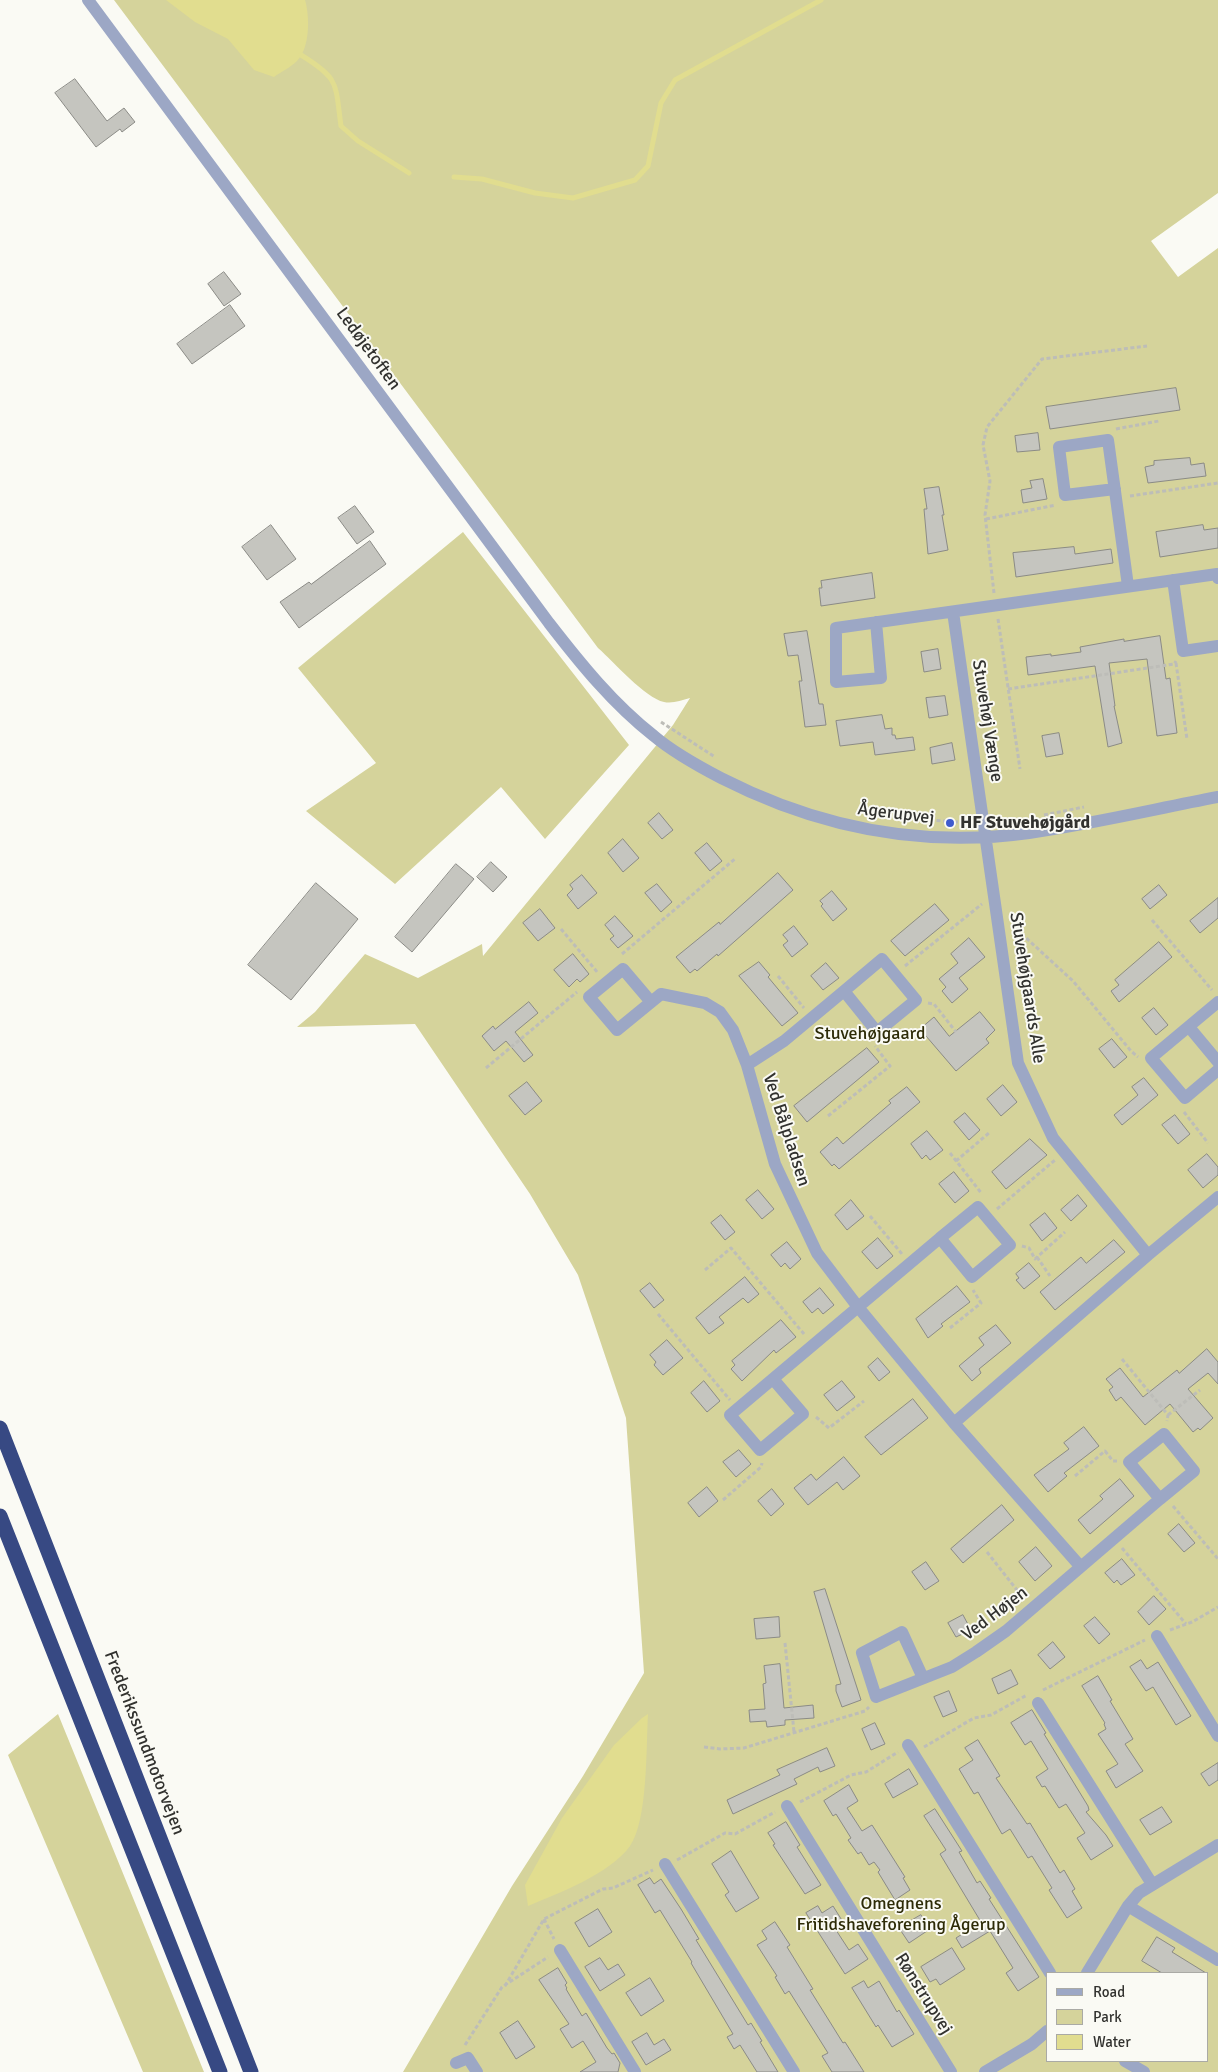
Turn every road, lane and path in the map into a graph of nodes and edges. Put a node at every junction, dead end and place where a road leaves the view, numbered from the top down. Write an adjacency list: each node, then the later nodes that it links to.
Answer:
1 (88, 0): 19 (street, Ledøjetoften)
2 (1147, 346): 8 (path)
3 (1159, 421): 4 (path)
4 (1108, 440): 6 (street); 7 (street)
5 (1218, 483): 6 (path)
6 (1115, 493): 7 (street); 11 (street)
7 (1065, 495): 8 (path)
8 (986, 519): 12 (path)
9 (1218, 578): 10 (street)
10 (1173, 580): 11 (street); 16 (street)
11 (1128, 586): 12 (street)
12 (996, 606): 13 (street); 18 (path)
13 (953, 612): 14 (street); 30 (street, Stuvehøj Vænge)
14 (876, 622): 14 (street)
15 (1218, 646): 16 (street)
16 (1183, 651): 17 (path)
17 (1176, 662): 18 (path); 21 (path)
18 (1008, 689): 23 (path)
19 (627, 712): 31 (street, Ågerupvej)
20 (659, 720): 22 (path)
21 (1188, 739)
22 (723, 761)
23 (1020, 769)
24 (1218, 797): 31 (street, Ågerupvej)
25 (1091, 806): 27 (path)
26 (856, 810): 28 (path)
27 (1043, 815)
28 (900, 818)
29 (927, 820): 30 (path)
30 (985, 823): 31 (street, Stuvehøj Vænge)
31 (987, 836): 32 (street, Stuvehøjgaards Alle)
32 (995, 894): 33 (street, Stuvehøjgaards Alle); 36 (path)
33 (997, 912): 47 (path); 56 (street, Stuvehøjgaards Alle)
34 (1152, 920): 40 (path)
35 (561, 929): 38 (path)
36 (895, 975): 39 (street, Ved Bålpladsen); 41 (street, Ved Bålpladsen)
37 (778, 976): 43 (path)
38 (606, 983): 42 (street, Ved Bålpladsen); 42 (street, Ved Bålpladsen)
39 (844, 991): 43 (street, Ved Bålpladsen); 45 (street)
40 (1215, 997): 44 (street)
41 (916, 1000): 45 (street); 46 (path)
42 (651, 1002): 49 (street, Ved Bålpladsen)
43 (812, 1017): 49 (street, Ved Bålpladsen)
44 (1189, 1026): 47 (street); 48 (street)
45 (877, 1032): 52 (path)
46 (956, 1032)
47 (1151, 1058): 51 (street)
48 (1218, 1062)
49 (747, 1065): 70 (street, Ved Bålpladsen)
50 (1218, 1070): 51 (street)
51 (1185, 1098): 54 (path)
52 (828, 1116)
53 (990, 1133): 57 (path)
54 (1208, 1143)
55 (950, 1153): 57 (path)
56 (1064, 1153): 59 (path); 64 (street, Stuvehøjgaards Alle)
57 (956, 1161): 59 (path)
58 (1218, 1197): 64 (street)
59 (983, 1213): 62 (street); 63 (street)
60 (870, 1216): 66 (path)
61 (1065, 1232): 65 (path)
62 (940, 1238): 66 (street); 68 (street)
63 (1007, 1242): 65 (path); 68 (street)
64 (1148, 1255): 81 (street)
65 (1037, 1257): 69 (path)
66 (910, 1264): 70 (street)
67 (705, 1270): 73 (path)
68 (973, 1276): 72 (path)
69 (1050, 1276)
70 (858, 1307): 73 (street); 81 (street, Ved Bålpladsen)
71 (658, 1314): 78 (path)
72 (950, 1328)
73 (814, 1345): 75 (street)
74 (1122, 1359): 80 (path)
75 (773, 1378): 78 (street); 79 (street)
76 (1200, 1390): 80 (path)
77 (864, 1401): 79 (path)
78 (737, 1409): 84 (street)
79 (803, 1414): 84 (street)
80 (1168, 1415): 83 (path)
81 (954, 1423): 93 (street)
82 (0, 1428): 121 (highway, Frederikssundmotorvejen)
83 (1164, 1434): 85 (street); 87 (street, Ved Højen)
84 (762, 1449): 88 (path)
85 (1133, 1459): 86 (path); 87 (street)
86 (1075, 1476)
87 (1162, 1498): 90 (street, Ved Højen); 92 (path)
88 (723, 1500)
89 (0, 1516): 120 (highway)
90 (1114, 1538): 93 (street, Ved Højen); 96 (path)
91 (987, 1552): 95 (path)
92 (1218, 1559)
93 (1080, 1566): 95 (street, Ved Højen)
94 (1218, 1607): 96 (path)
95 (1032, 1609): 99 (street, Ved Højen)
96 (1186, 1624): 97 (path)
97 (1157, 1636): 101 (path); 103 (street)
98 (785, 1642): 102 (path)
99 (923, 1678): 100 (street, Ved Højen); 100 (street)
100 (878, 1696): 102 (path)
101 (1036, 1699): 104 (path); 109 (street)
102 (794, 1732): 105 (path)
103 (1218, 1736)
104 (908, 1745): 106 (path); 114 (street)
105 (704, 1747)
106 (787, 1806): 108 (path); 125 (street, Rønstrupvej)
107 (1218, 1845): 109 (street)
108 (665, 1864): 111 (path); 124 (street)
109 (1152, 1884): 110 (street)
110 (1128, 1906): 113 (street); 115 (street)
111 (544, 1919): 112 (path); 116 (path)
112 (560, 1950): 116 (path); 123 (street)
113 (1218, 1960)
114 (1049, 1972)
115 (1088, 1972)
116 (505, 1986): 119 (path)
117 (1046, 2032): 126 (street)
118 (1127, 2062): 127 (street)
119 (456, 2063): 122 (street)
120 (220, 2072)
121 (251, 2072)
122 (477, 2072)
123 (635, 2072)
124 (794, 2072)
125 (951, 2072)
126 (985, 2072)
127 (1144, 2072)

